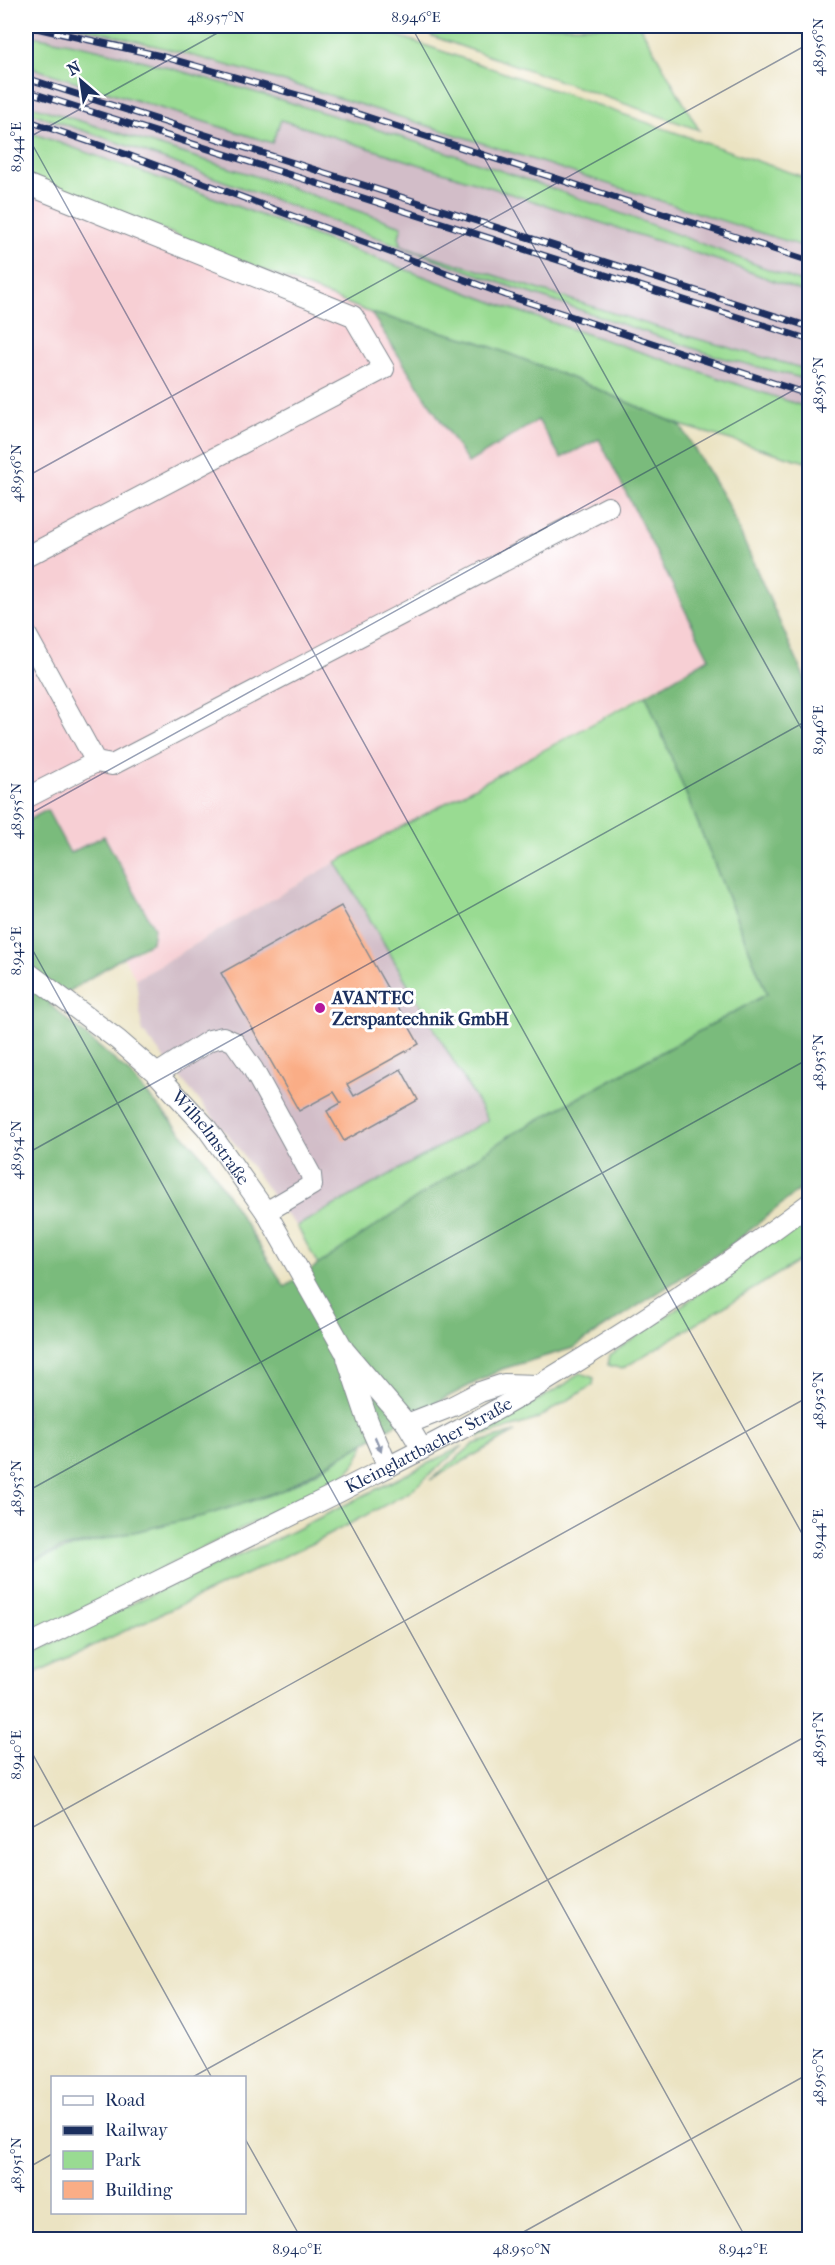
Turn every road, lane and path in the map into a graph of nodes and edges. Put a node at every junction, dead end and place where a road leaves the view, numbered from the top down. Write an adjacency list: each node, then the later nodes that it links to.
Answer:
1 (26, 184): 3 (street)
2 (608, 507): 5 (street)
3 (26, 557)
4 (26, 634): 5 (street)
5 (96, 762): 6 (street)
6 (26, 798)
7 (26, 971): 8 (street, Wilhelmstraße)
8 (157, 1074): 10 (street, Wilhelmstraße); 10 (street)
9 (810, 1203): 12 (street, Kleinglattbacher Straße)
10 (266, 1212): 11 (street, Wilhelmstraße)
11 (344, 1350): 13 (street, Wilhelmstraße); 15 (street, Wilhelmstraße, one-way to 15)
12 (538, 1385): 13 (street); 14 (street, Kleinglattbacher Straße)
13 (407, 1424): 14 (street, Wilhelmstraße)
14 (422, 1449): 15 (street, Kleinglattbacher Straße)
15 (388, 1467): 16 (street, Kleinglattbacher Straße)
16 (26, 1646)

